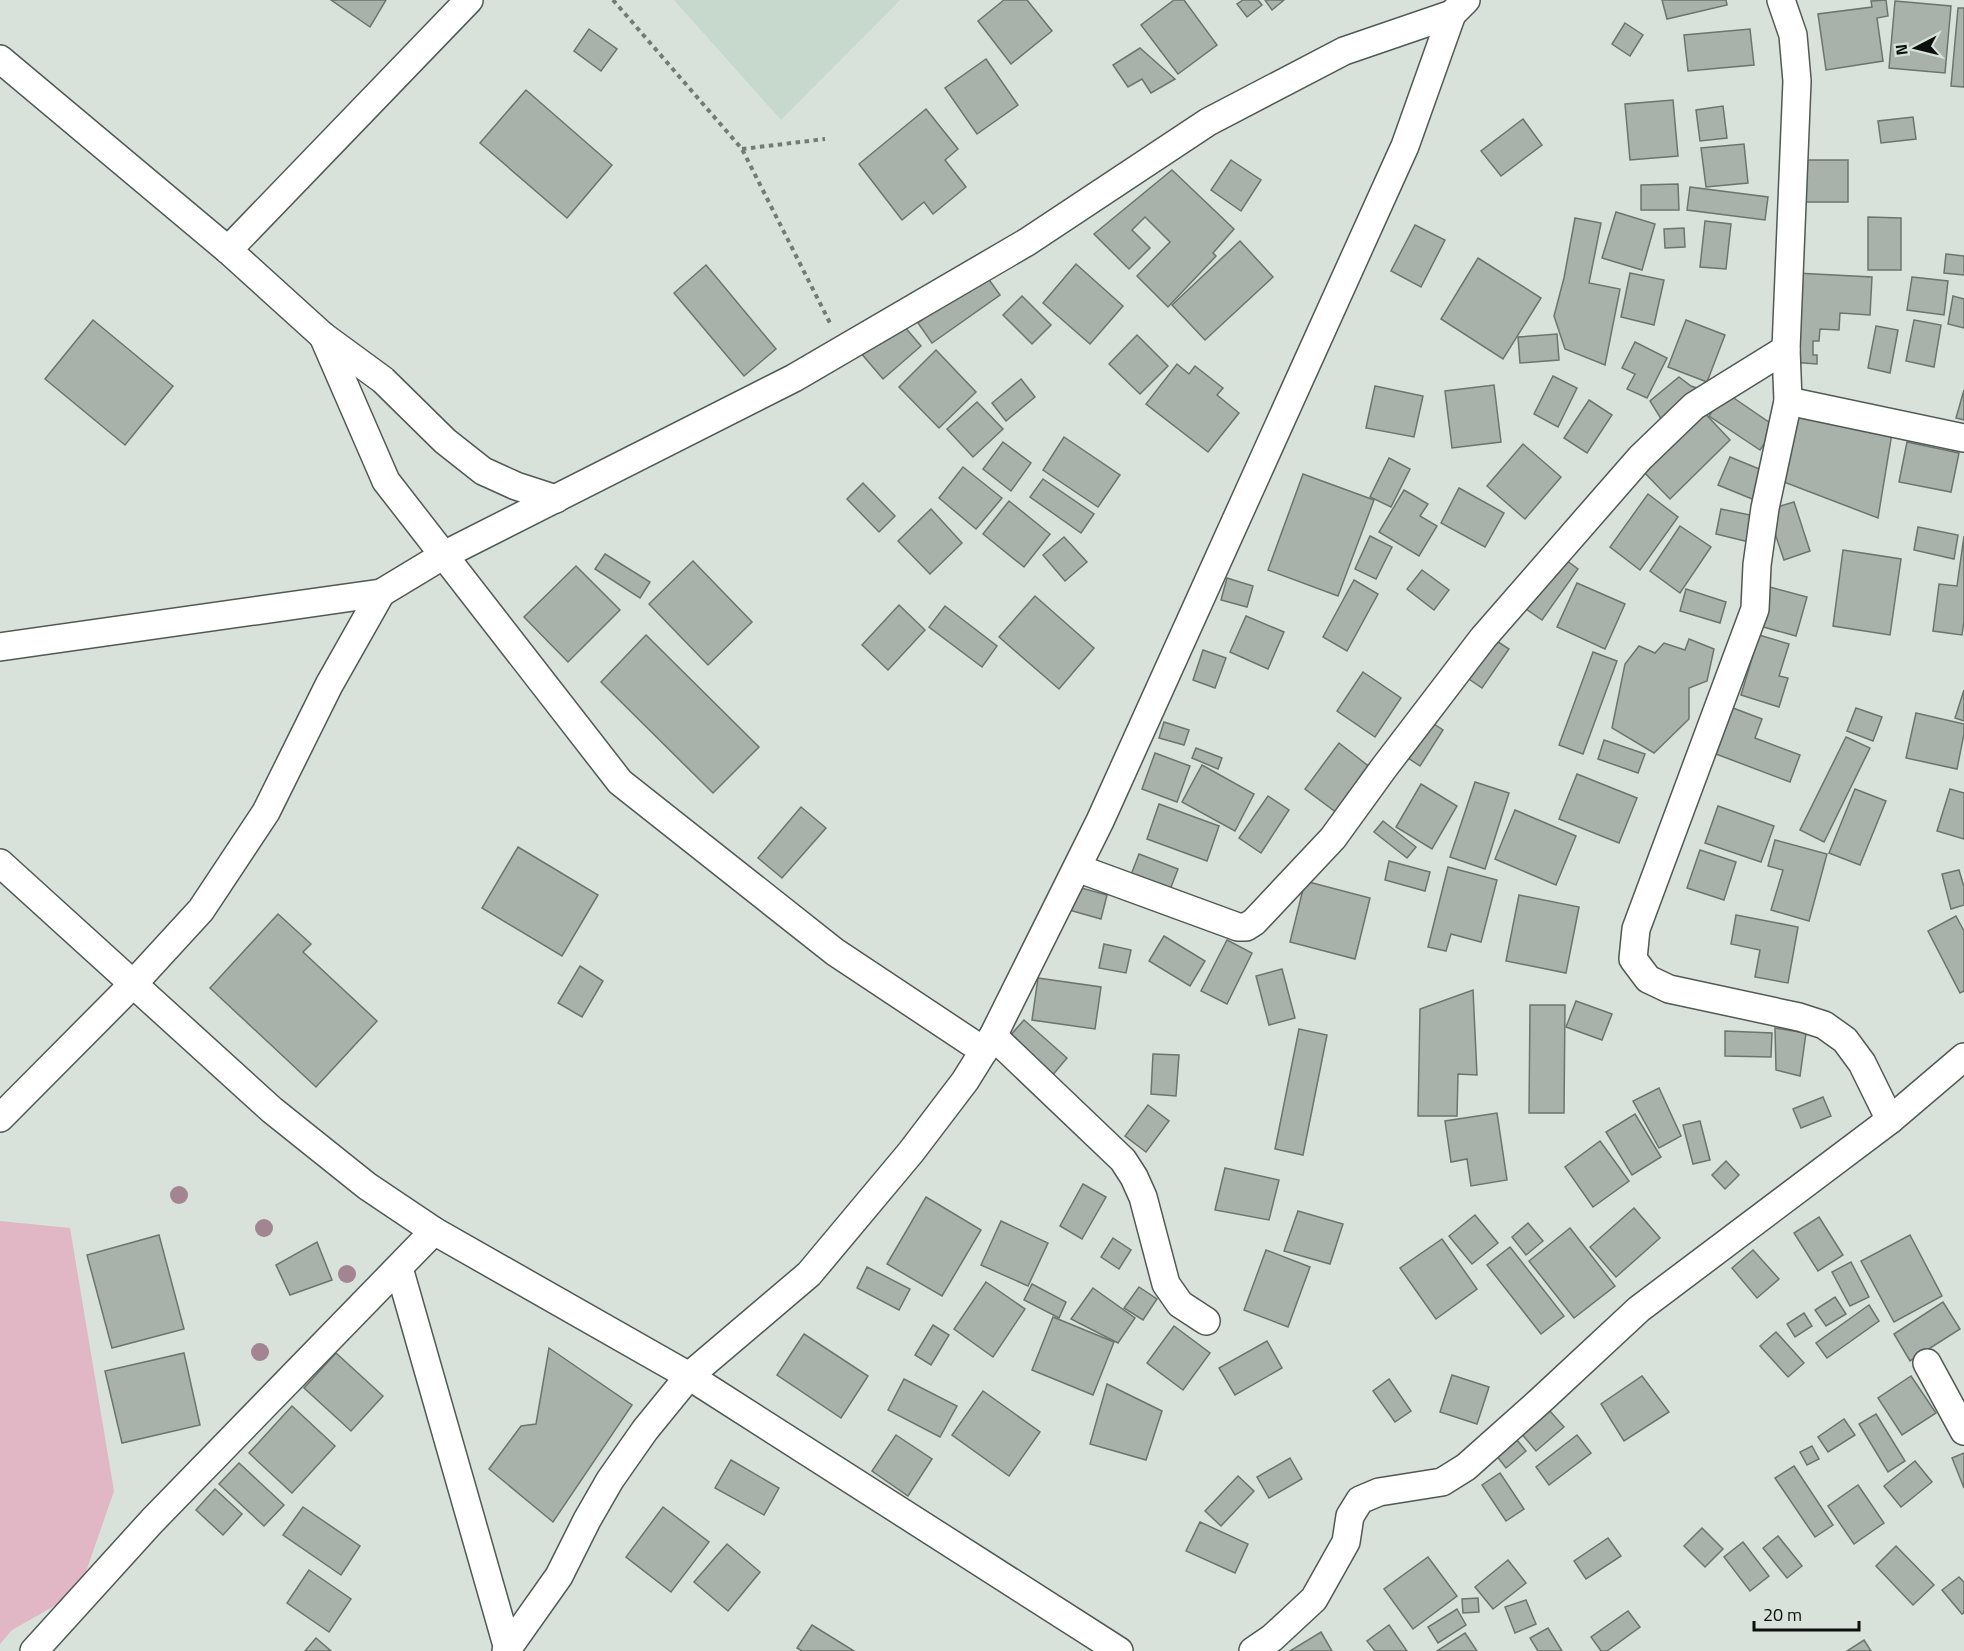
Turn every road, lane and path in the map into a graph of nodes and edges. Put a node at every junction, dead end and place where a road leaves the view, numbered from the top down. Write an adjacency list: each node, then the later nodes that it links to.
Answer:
1 (469, 0): 8 (street)
2 (613, 0): 7 (path)
3 (1781, 0): 11 (street)
4 (1459, 7): 10 (street); 19 (street)
5 (0, 58): 8 (street)
6 (825, 139): 7 (path)
7 (742, 149): 10 (path)
8 (228, 250): 9 (street)
9 (323, 336): 14 (street); 15 (street)
10 (844, 349): 14 (street)
11 (1786, 349): 12 (street); 19 (street)
12 (1788, 401): 13 (street); 24 (street)
13 (1964, 438)
14 (556, 499): 15 (street)
15 (444, 555): 16 (street); 21 (street)
16 (381, 593): 17 (street); 20 (street)
17 (0, 647)
18 (0, 863): 20 (street)
19 (1077, 868): 21 (street)
20 (134, 983): 23 (street); 25 (street)
21 (988, 1044): 27 (street); 29 (street)
22 (1964, 1057): 24 (street)
23 (0, 1118)
24 (1890, 1120): 34 (street)
25 (434, 1231): 26 (street); 29 (street)
26 (399, 1268): 31 (street); 32 (street)
27 (1206, 1321)
28 (1927, 1363): 30 (street)
29 (689, 1376): 31 (street); 33 (street)
30 (1964, 1431)
31 (507, 1650)
32 (33, 1651)
33 (1119, 1651)
34 (1253, 1651)

